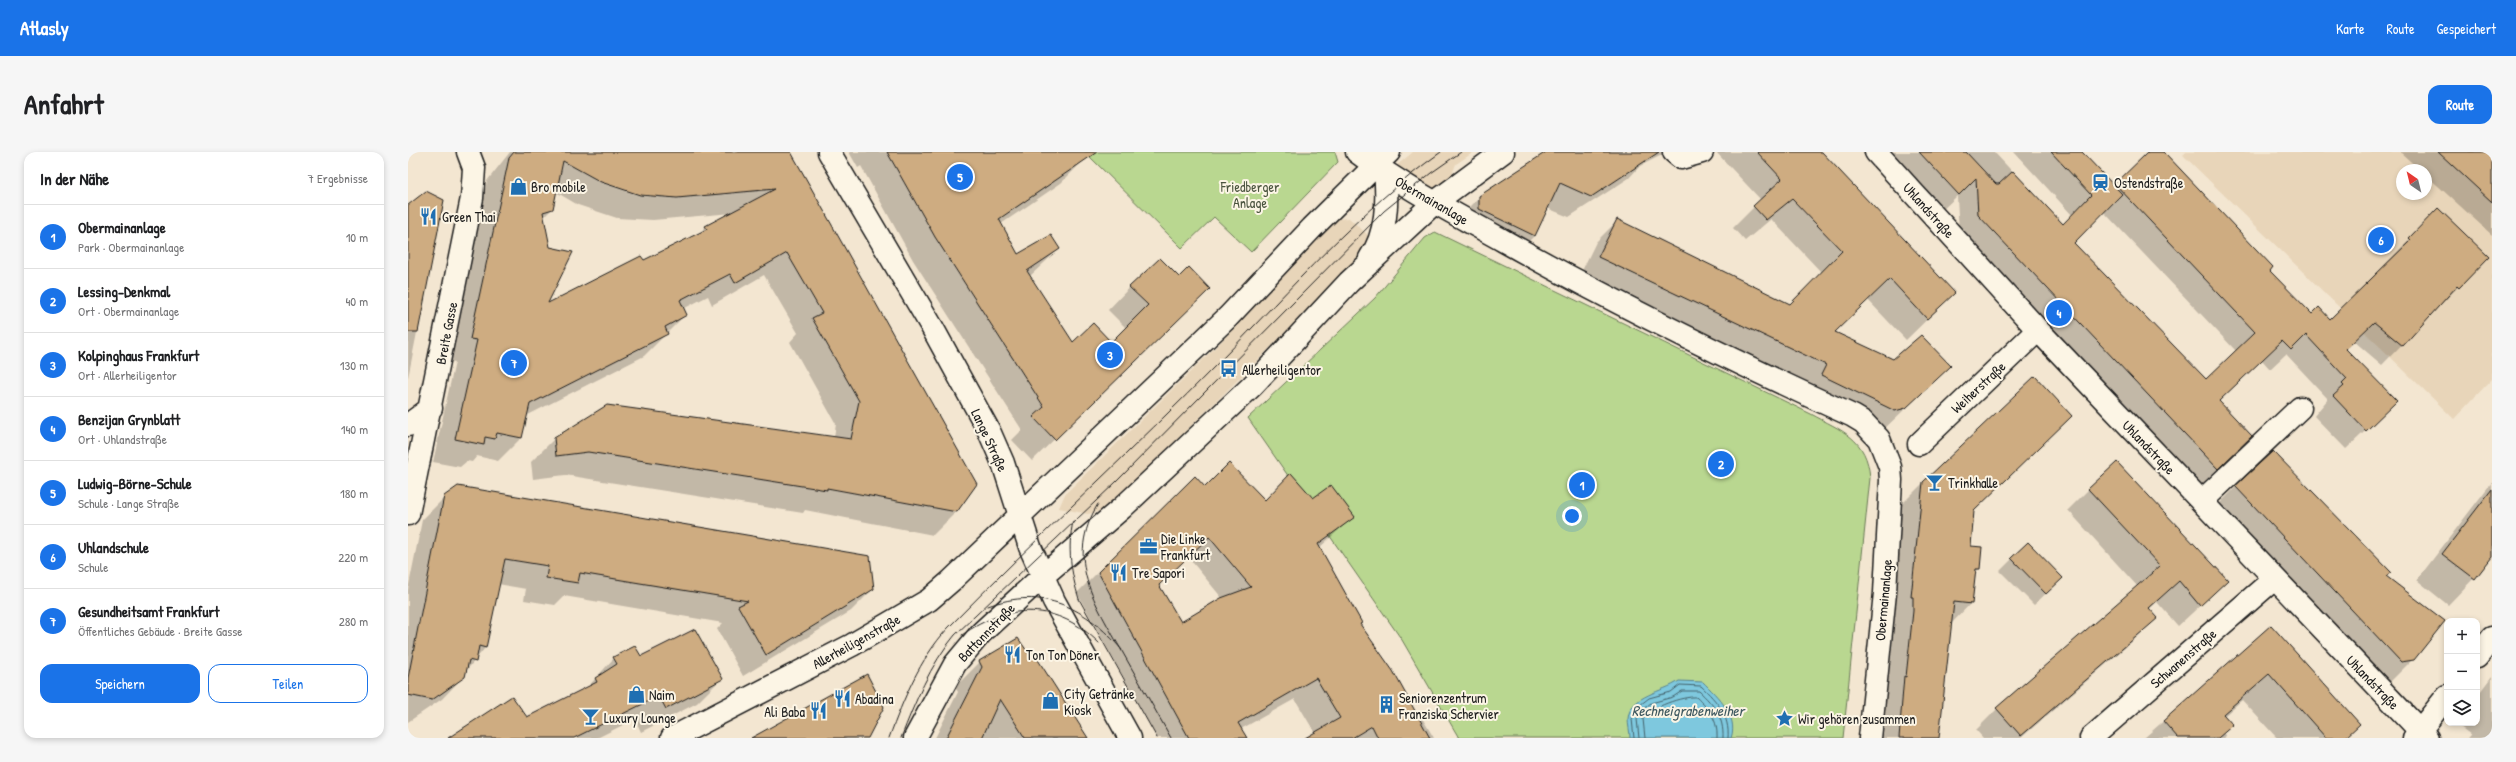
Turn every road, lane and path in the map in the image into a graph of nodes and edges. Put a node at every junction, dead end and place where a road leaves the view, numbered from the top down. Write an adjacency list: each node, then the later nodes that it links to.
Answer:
1 (468, 152): 12 (main road, Breite Gasse)
2 (829, 152): 18 (main road, Lange Straße)
3 (1357, 152): 8 (main road)
4 (1503, 152): 9 (main road)
5 (1674, 152): 6 (main road)
6 (1702, 152)
7 (1876, 152): 11 (main road, Uhlandstraße)
8 (1383, 163): 9 (main road, Obermainanlage); 10 (main road); 18 (main road)
9 (1434, 203): 10 (main road); 28 (main road, Obermainanlage)
10 (1358, 274): 19 (main road)
11 (2038, 330): 15 (main road, Weiherstraße); 16 (main road, Uhlandstraße)
12 (431, 408): 14 (main road); 17 (main road, Breite Gasse)
13 (2300, 408): 16 (main road)
14 (408, 425)
15 (1918, 444)
16 (2202, 501): 20 (main road, Uhlandstraße)
17 (408, 514)
18 (1021, 516): 19 (main road, Lange Straße); 25 (main road, Allerheiligenstraße)
19 (1044, 575): 26 (main road, Battonnstraße); 27 (main road, Lange Straße)
20 (2274, 579): 24 (main road, Uhlandstraße); 29 (main road, Schwanenstraße)
21 (2492, 638): 22 (main road)
22 (2479, 654)
23 (2444, 700): 24 (main road)
24 (2420, 736)
25 (672, 738)
26 (915, 738)
27 (1130, 738)
28 (1870, 738)
29 (2091, 738)

